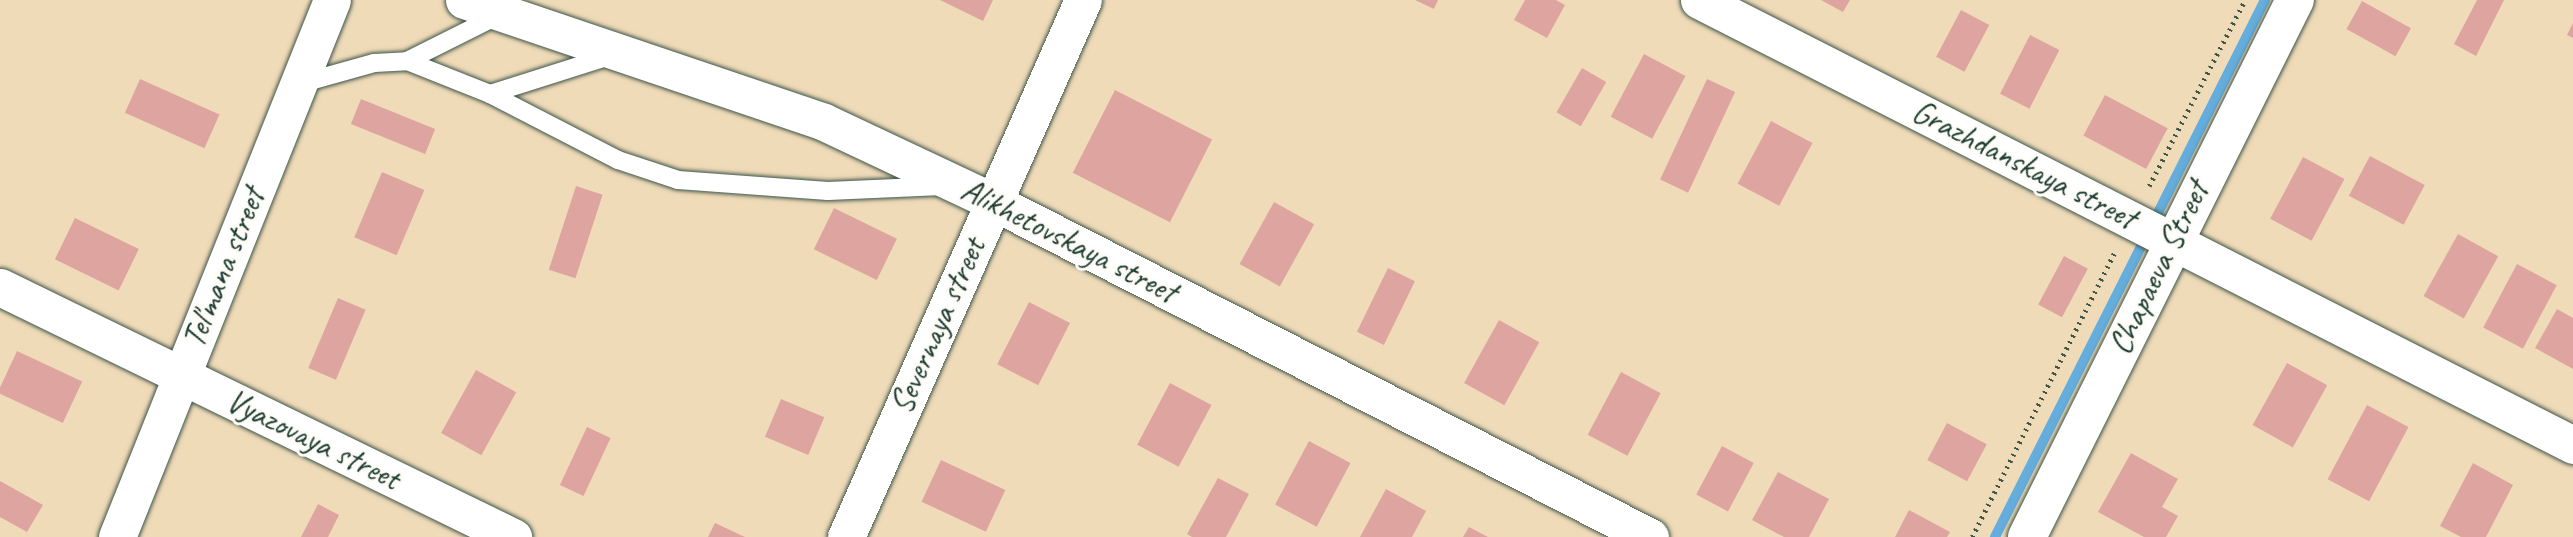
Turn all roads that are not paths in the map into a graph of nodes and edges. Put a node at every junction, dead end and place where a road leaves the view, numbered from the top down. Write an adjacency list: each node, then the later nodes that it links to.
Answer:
1 (332, 0): 9 (street, Tel'mana street)
2 (464, 0): 6 (street, Alikhetovskaya street)
3 (1083, 0): 12 (street, Severnaya street)
4 (1699, 0): 13 (street, Grazhdanskaya street)
5 (2295, 0): 13 (street, Chapaeva Street)
6 (503, 13): 7 (street, Alikhetovskaya street); 8 (lane)
7 (622, 51): 10 (lane); 11 (street, Alikhetovskaya street)
8 (407, 61): 9 (lane); 10 (lane)
9 (299, 84): 15 (street, Tel'mana street)
10 (490, 94): 11 (lane)
11 (960, 186): 12 (street, Alikhetovskaya street)
12 (992, 201): 19 (street, Severnaya street); 20 (street, Alikhetovskaya street)
13 (2172, 241): 16 (street, Grazhdanskaya street); 21 (street, Chapaeva Street)
14 (0, 287): 15 (street, Vyazovaya street)
15 (180, 376): 17 (street, Tel'mana street); 18 (street, Vyazovaya street)
16 (2573, 445)
17 (117, 537)
18 (513, 537)
19 (846, 537)
20 (1650, 537)
21 (2027, 537)

